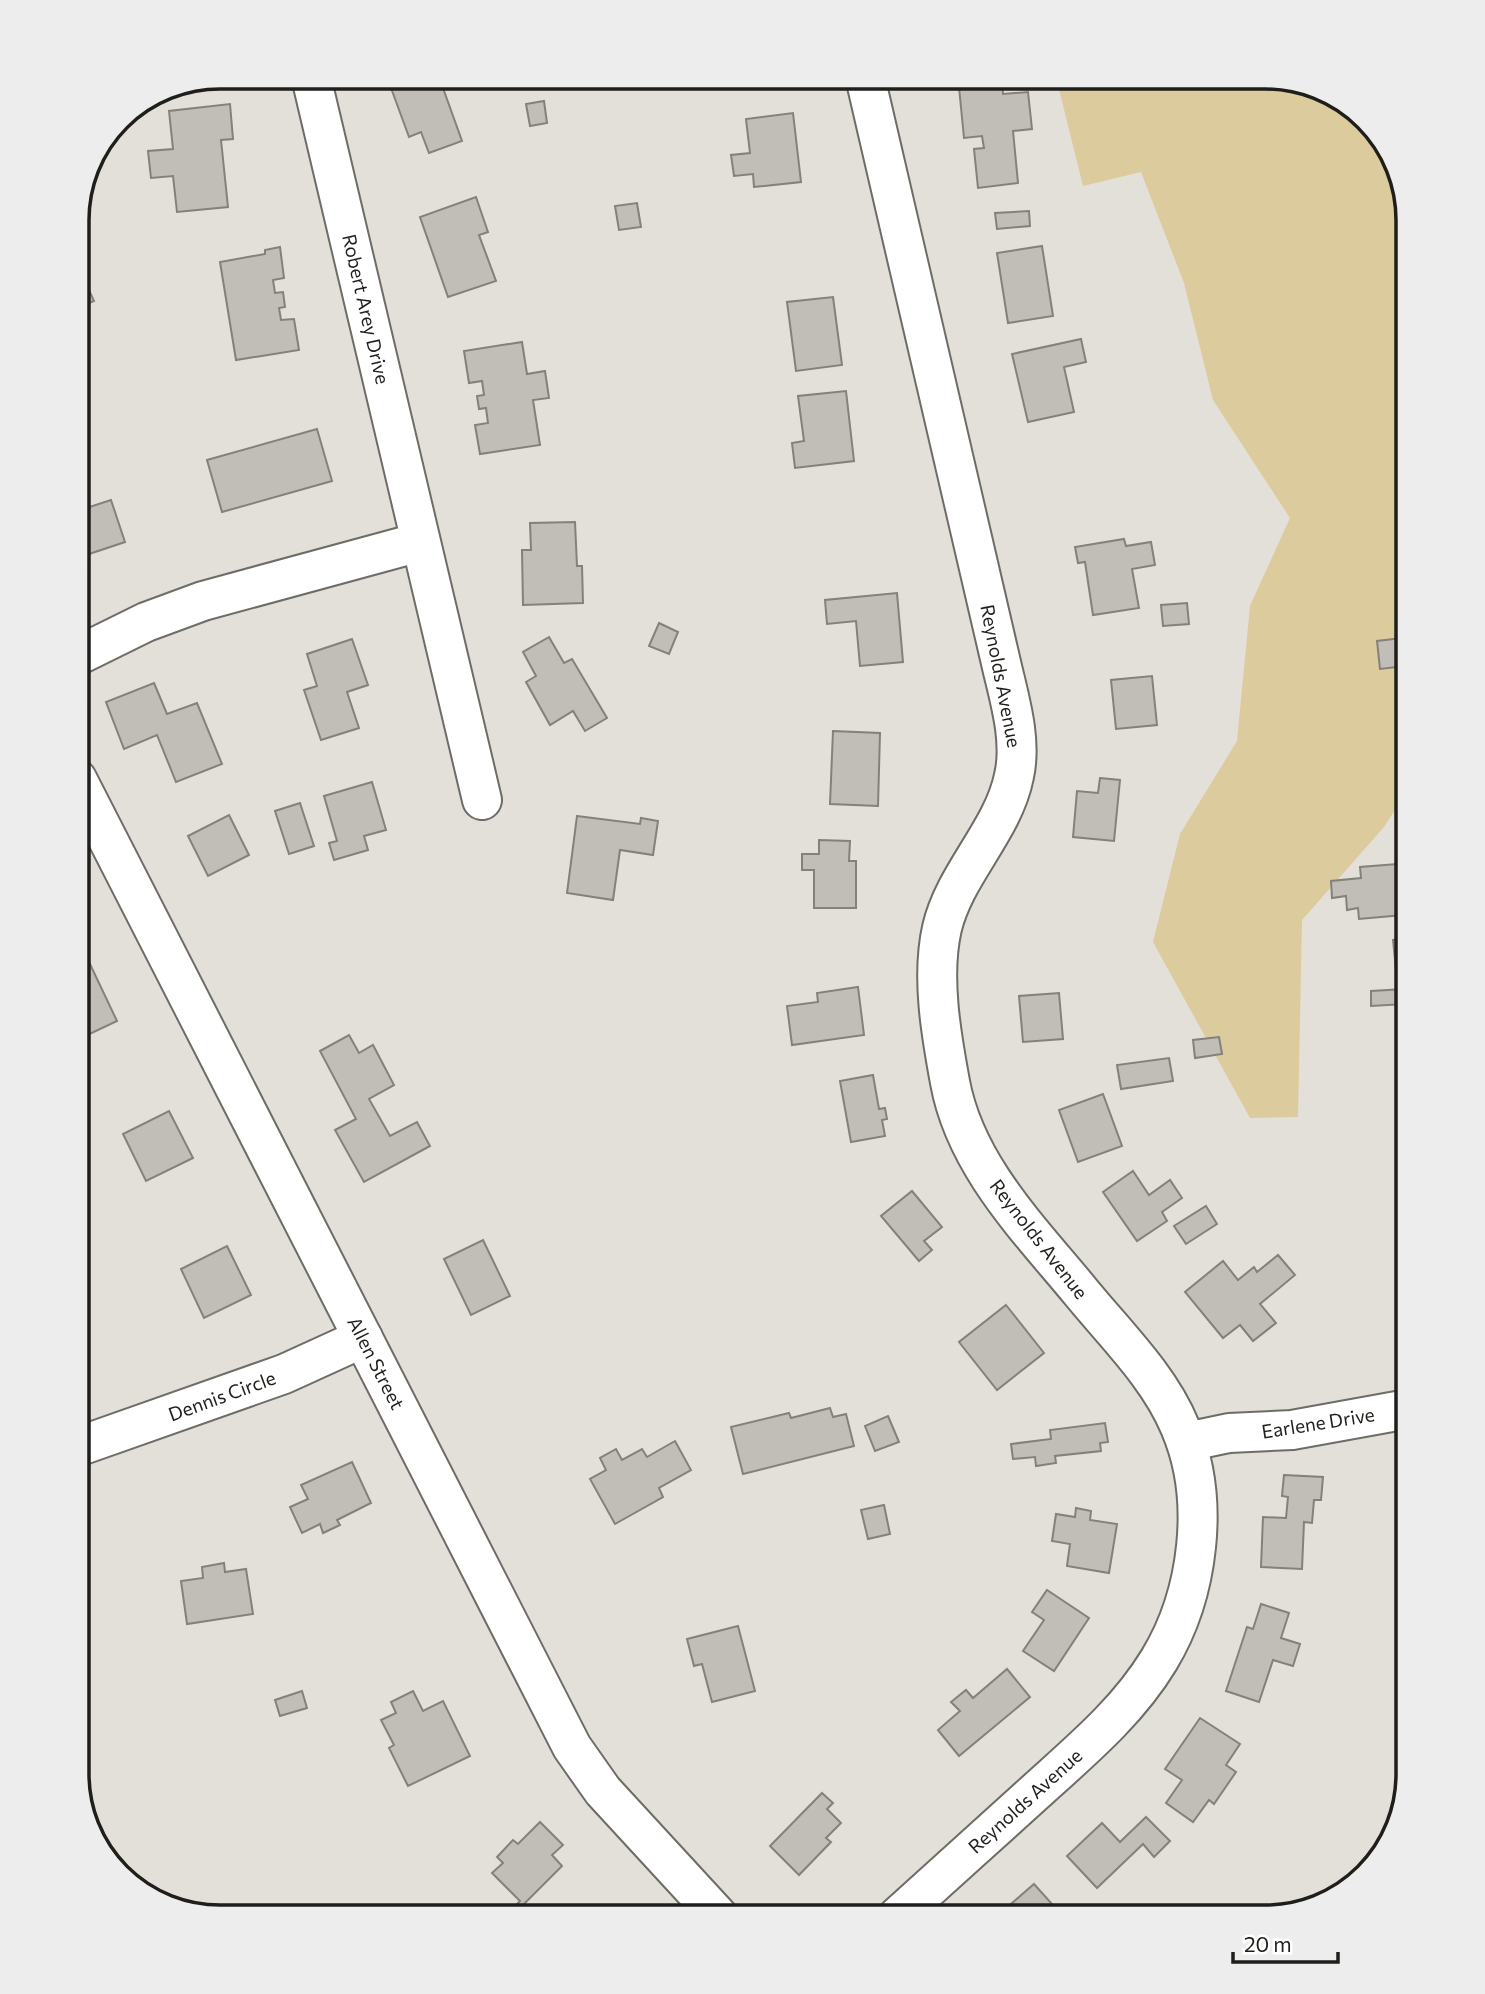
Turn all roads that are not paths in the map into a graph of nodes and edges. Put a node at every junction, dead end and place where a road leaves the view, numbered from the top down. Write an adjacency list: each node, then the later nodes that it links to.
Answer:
1 (314, 90): 3 (street, Robert Arey Drive)
2 (868, 90): 9 (street, Reynolds Avenue)
3 (420, 542): 4 (street); 5 (street, Robert Arey Drive)
4 (90, 650)
5 (482, 800)
6 (90, 804): 7 (street, Allen Street)
7 (363, 1338): 10 (street, Dennis Circle); 11 (street, Allen Street)
8 (1396, 1411): 9 (street, Earlene Drive)
9 (1186, 1442): 12 (street, Reynolds Avenue)
10 (89, 1443)
11 (707, 1904)
12 (911, 1905)

